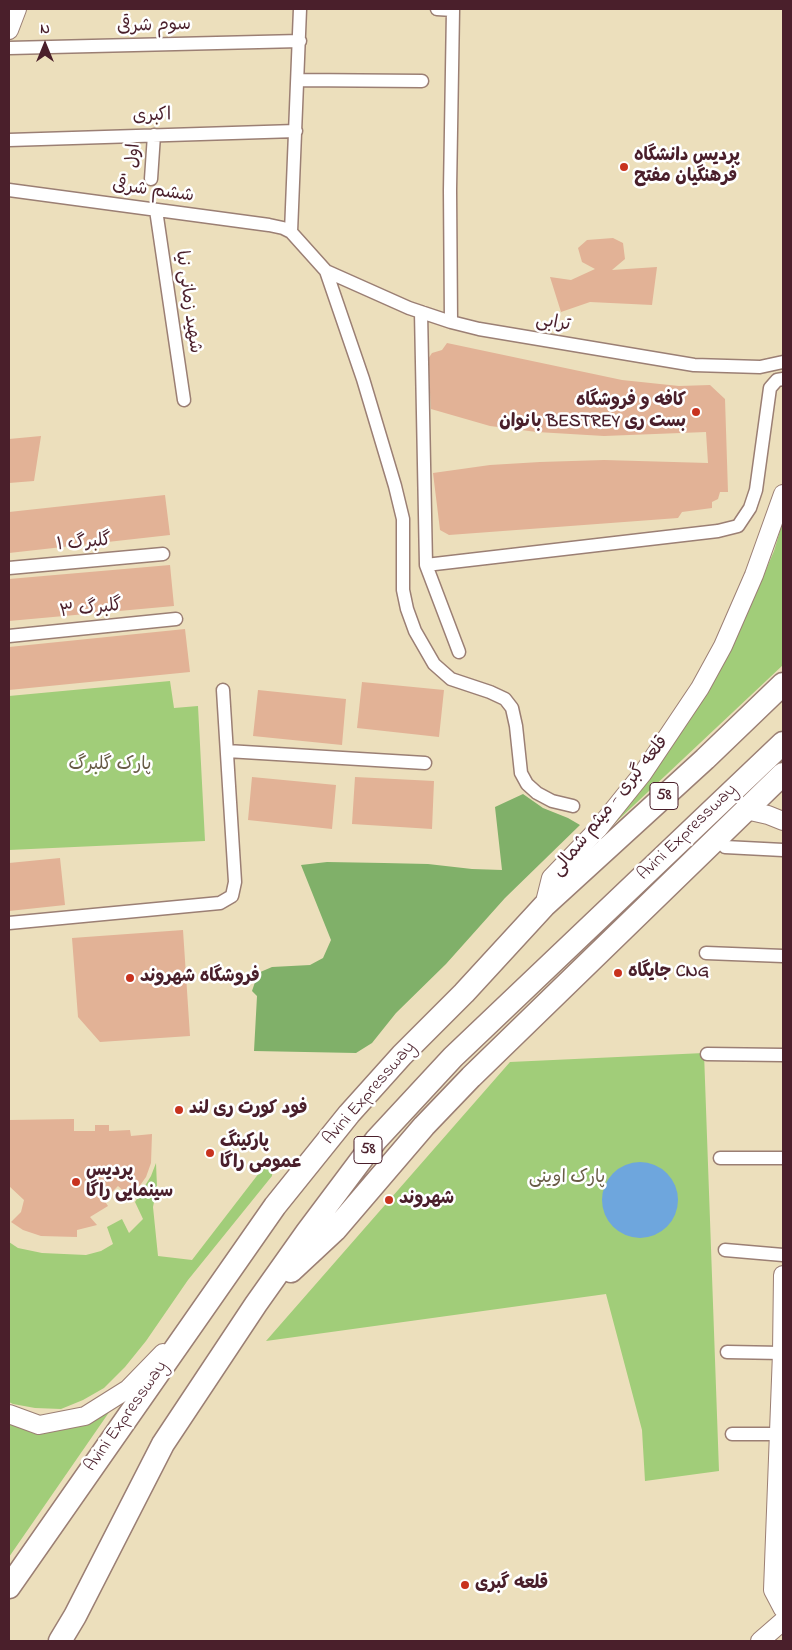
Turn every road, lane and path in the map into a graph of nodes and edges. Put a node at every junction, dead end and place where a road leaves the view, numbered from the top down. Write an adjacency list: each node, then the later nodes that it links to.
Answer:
1 (18, 9): 4 (main road)
2 (300, 9): 5 (street)
3 (437, 9): 18 (street)
4 (9, 30)
5 (300, 41): 6 (street, سوم شرقی); 7 (street)
6 (9, 48)
7 (298, 80): 8 (street); 9 (street)
8 (422, 80)
9 (296, 131): 10 (street, اکبری); 15 (street)
10 (154, 135): 11 (street, اکبری); 12 (street, اول)
11 (9, 140)
12 (150, 179)
13 (9, 190): 14 (street, ششم شرقی)
14 (156, 210): 15 (street, ششم شرقی); 21 (street, شهید زمانی نیا)
15 (291, 232): 16 (street)
16 (326, 270): 17 (street, ترابی); 35 (street)
17 (421, 312): 18 (street, ترابی); 24 (street)
18 (451, 322): 19 (street, ترابی)
19 (783, 362)
20 (783, 379): 24 (street)
21 (184, 400)
22 (783, 494): 40 (main road, قلعه گبری - میثم شمالی)
23 (163, 554): 25 (street, گلبرگ ۱)
24 (426, 564): 28 (street)
25 (9, 568)
26 (176, 619): 27 (street, گلبرگ ۳)
27 (9, 636)
28 (459, 652)
29 (783, 684): 40 (highway, Avini Expressway / 58)
30 (223, 690): 32 (street)
31 (783, 743): 51 (highway, Avini Expressway / 58)
32 (227, 751): 33 (street); 41 (street)
33 (425, 763)
34 (783, 774): 36 (highway)
35 (573, 806)
36 (746, 810): 37 (main road); 51 (highway)
37 (783, 821)
38 (725, 847): 39 (street)
39 (783, 850)
40 (544, 906): 52 (highway, Avini Expressway / 58)
41 (9, 923)
42 (706, 953): 43 (street)
43 (783, 956)
44 (707, 1054): 45 (street)
45 (783, 1056)
46 (720, 1158): 47 (street)
47 (783, 1158)
48 (725, 1250): 49 (street)
49 (783, 1255)
50 (783, 1275): 54 (main road)
51 (256, 1304): 61 (highway, Avini Expressway / 58)
52 (195, 1320): 55 (main road); 58 (highway, Avini Expressway / 58)
53 (727, 1352): 54 (street)
54 (782, 1353): 57 (main road)
55 (9, 1414)
56 (732, 1434): 57 (street)
57 (779, 1434): 59 (main road)
58 (9, 1587)
59 (783, 1609)
60 (783, 1621): 62 (main road)
61 (60, 1641)
62 (760, 1641)

